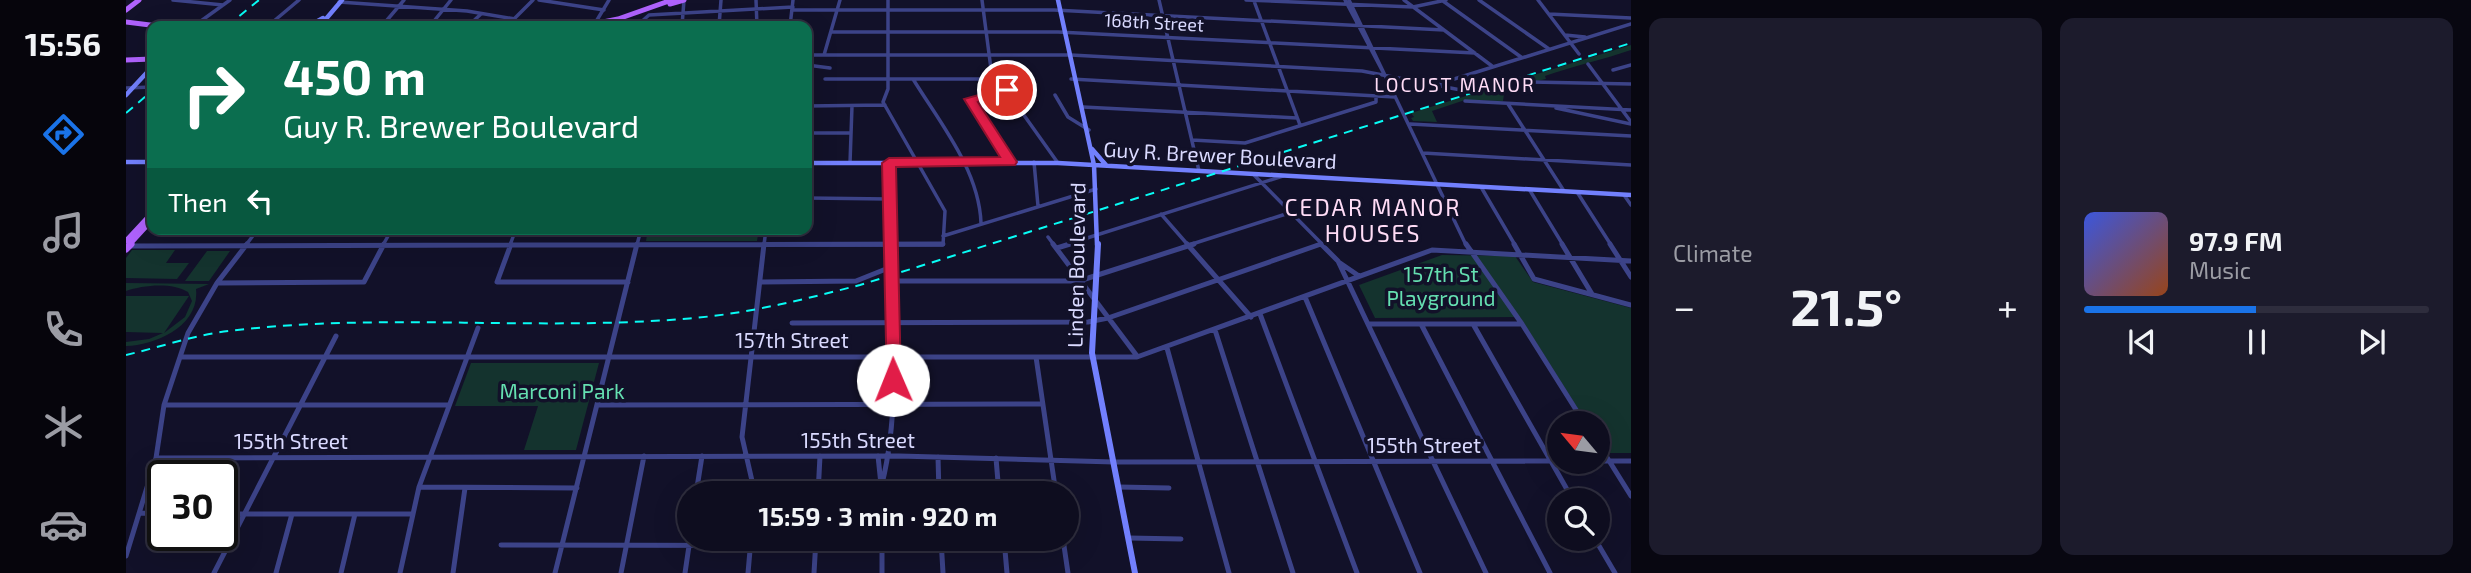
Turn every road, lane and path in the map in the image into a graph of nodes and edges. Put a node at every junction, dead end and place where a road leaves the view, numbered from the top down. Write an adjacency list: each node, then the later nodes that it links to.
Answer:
1 (139, 0): 32 (main road)
2 (173, 0): 26 (street)
3 (230, 0): 29 (street)
4 (299, 0): 52 (street)
5 (404, 0): 30 (street)
6 (451, 0): 34 (street)
7 (533, 0): 50 (street)
8 (539, 0): 36 (street)
9 (608, 0): 36 (street)
10 (672, 0): 61 (main road)
11 (684, 0): 44 (main road); 45 (street)
12 (721, 0): 42 (street)
13 (756, 0): 37 (street)
14 (793, 0): 35 (street)
15 (839, 0): 38 (street)
16 (888, 0): 39 (street)
17 (982, 0): 40 (street)
18 (1058, 0): 41 (main road, Linden Boulevard)
19 (1159, 0): 48 (street)
20 (1247, 0): 21 (street)
21 (1254, 0): 28 (street); 68 (street)
22 (1404, 0): 31 (street)
23 (1444, 0): 31 (street); 92 (street)
24 (1479, 0): 84 (street)
25 (1538, 0): 46 (street)
26 (189, 1): 29 (street)
27 (341, 1): 30 (street); 33 (main road)
28 (1348, 2): 31 (street); 72 (street)
29 (223, 5): 51 (street)
30 (399, 6): 34 (street); 56 (street)
31 (1413, 7): 73 (street)
32 (126, 9)
33 (333, 9): 47 (main road); 55 (main road)
34 (444, 9): 43 (street); 57 (street)
35 (793, 9): 37 (street); 38 (street); 67 (street)
36 (604, 10): 60 (street)
37 (756, 10): 42 (street); 66 (street)
38 (839, 10): 39 (street); 74 (street)
39 (888, 10): 40 (street); 75 (street)
40 (983, 10): 41 (street); 76 (street)
41 (1060, 11): 48 (street); 77 (main road, Linden Boulevard)
42 (721, 12): 45 (street); 65 (street)
43 (482, 13): 50 (street); 58 (street)
44 (648, 14): 45 (street); 62 (main road); 63 (street)
45 (683, 14): 64 (street)
46 (1549, 14): 49 (street); 78 (street)
47 (326, 16): 53 (main road); 54 (main road)
48 (1163, 16): 68 (street); 80 (street)
49 (1631, 18)
50 (515, 19): 59 (street)
51 (201, 21)
52 (274, 21)
53 (318, 21)
54 (325, 21)
55 (326, 21)
56 (385, 21)
57 (434, 21)
58 (473, 21)
59 (513, 21)
60 (597, 21)
61 (609, 21)
62 (621, 21)
63 (639, 21)
64 (682, 21)
65 (720, 21)
66 (757, 21)
67 (791, 21)
68 (1262, 21): 72 (street); 81 (street)
69 (1631, 24): 79 (street)
70 (127, 25): 71 (main road)
71 (147, 26)
72 (1360, 26): 73 (street); 83 (street)
73 (1444, 30): 85 (street)
74 (832, 32): 75 (street, 168th Street); 88 (street)
75 (888, 32): 76 (street, 168th Street); 89 (street)
76 (986, 32): 77 (street, 168th Street); 90 (street)
77 (1066, 33): 80 (street, 168th Street); 91 (main road, Linden Boulevard)
78 (1565, 35): 79 (street); 82 (street)
79 (1590, 37): 82 (street)
80 (1168, 38): 81 (street, 168th Street); 95 (street)
81 (1270, 43): 83 (street, 168th Street); 99 (street)
82 (1570, 43): 84 (street); 86 (street)
83 (1371, 48): 85 (street, 168th Street); 104 (street)
84 (1550, 49): 92 (street)
85 (1475, 53): 100 (street)
86 (1579, 54)
87 (812, 55): 88 (street)
88 (824, 55): 89 (street)
89 (888, 55): 90 (street); 106 (street)
90 (990, 55): 91 (street); 108 (street)
91 (1071, 55): 95 (street); 109 (main road, Linden Boulevard)
92 (1522, 58): 100 (street)
93 (147, 59): 94 (main road)
94 (126, 60)
95 (1174, 61): 99 (street); 114 (street)
96 (1588, 64): 111 (street)
97 (1631, 65): 102 (street)
98 (812, 66): 101 (street)
99 (1279, 66): 104 (street); 120 (street)
100 (1493, 67): 112 (street)
101 (830, 68)
102 (1613, 70)
103 (147, 72): 117 (main road)
104 (1384, 75): 112 (street); 124 (street)
105 (825, 79): 106 (street)
106 (888, 79): 107 (street); 130 (street)
107 (913, 79): 108 (street); 156 (street)
108 (999, 79): 118 (street)
109 (1074, 80): 114 (street); 131 (main road, Linden Boulevard)
110 (1531, 82): 111 (street)
111 (1601, 83): 113 (street); 132 (street)
112 (1434, 85): 119 (street)
113 (1631, 85)
114 (1179, 86): 120 (street); 134 (street)
115 (147, 87): 117 (street)
116 (126, 88): 117 (street)
117 (133, 88): 121 (main road)
118 (1007, 90): 150 (street); 157 (street)
119 (1466, 91)
120 (1288, 92): 123 (street); 135 (street)
121 (126, 95)
122 (1055, 95): 139 (street)
123 (1376, 96): 124 (street); 138 (street)
124 (1395, 97): 137 (street)
125 (1465, 102): 126 (street)
126 (1508, 103): 127 (street); 140 (street)
127 (1541, 105): 132 (street); 136 (street)
128 (812, 106): 129 (street)
129 (852, 106): 130 (street); 142 (street)
130 (885, 106): 155 (street)
131 (1083, 107): 134 (street); 139 (main road, Linden Boulevard)
132 (1621, 109): 133 (street); 136 (street)
133 (1631, 110)
134 (1185, 112): 135 (street); 144 (street)
135 (1297, 118): 138 (street)
136 (1631, 123)
137 (1409, 124): 140 (street); 146 (street)
138 (1300, 125): 144 (street)
139 (1089, 130): 145 (main road, Linden Boulevard)
140 (1525, 130): 143 (street); 147 (street)
141 (812, 133): 142 (street)
142 (851, 133): 153 (street)
143 (1631, 136)
144 (1192, 140): 161 (street)
145 (1092, 149): 158 (main road, Linden Boulevard); 160 (main road)
146 (1423, 153): 147 (street); 165 (street)
147 (1544, 160): 159 (street); 169 (street)
148 (126, 162): 149 (main road)
149 (147, 162)
150 (1010, 162): 151 (main road, Guy R. Brewer Boulevard); 156 (main road, Guy R. Brewer Boulevard)
151 (1034, 162): 157 (main road, Guy R. Brewer Boulevard); 176 (street)
152 (812, 163): 153 (main road, Guy R. Brewer Boulevard)
153 (850, 163): 154 (main road, Guy R. Brewer Boulevard)
154 (889, 163): 155 (main road, Guy R. Brewer Boulevard); 174 (street)
155 (918, 163): 156 (main road, Guy R. Brewer Boulevard); 188 (street)
156 (961, 163): 180 (street)
157 (1059, 163): 158 (main road, Guy R. Brewer Boulevard)
158 (1094, 165): 160 (main road, Guy R. Brewer Boulevard); 167 (main road, Linden Boulevard)
159 (1631, 165)
160 (1107, 166): 161 (main road, Guy R. Brewer Boulevard)
161 (1199, 171): 162 (main road, Guy R. Brewer Boulevard)
162 (1253, 174): 163 (main road, Guy R. Brewer Boulevard); 164 (street)
163 (1284, 176): 164 (street); 165 (main road, Guy R. Brewer Boulevard)
164 (1259, 183): 177 (street); 178 (street)
165 (1436, 184): 166 (main road, Guy R. Brewer Boulevard); 200 (street)
166 (1481, 187): 168 (main road, Guy R. Brewer Boulevard); 201 (street)
167 (1097, 188): 176 (street); 182 (main road, Linden Boulevard)
168 (1529, 189): 169 (main road, Guy R. Brewer Boulevard); 202 (street)
169 (1564, 191): 170 (main road, Guy R. Brewer Boulevard)
170 (1577, 192): 171 (main road, Guy R. Brewer Boulevard); 203 (street)
171 (1624, 195): 172 (main road, Guy R. Brewer Boulevard); 175 (street)
172 (1631, 195)
173 (812, 198): 174 (street)
174 (890, 199): 192 (street)
175 (1631, 205)
176 (1038, 206): 180 (street)
177 (1289, 212): 190 (street); 194 (street)
178 (1161, 215): 182 (street); 194 (street)
179 (147, 219): 191 (main road)
180 (981, 223): 188 (street)
181 (147, 225): 191 (main road)
182 (1098, 234): 199 (street); 208 (main road, Linden Boulevard)
183 (253, 235): 195 (street)
184 (389, 235): 196 (street)
185 (514, 235): 197 (street)
186 (640, 235): 198 (street)
187 (765, 235): 193 (street)
188 (943, 236): 192 (street)
189 (1048, 237): 199 (street)
190 (1321, 244): 204 (street); 210 (street)
191 (127, 245): 195 (street)
192 (891, 245): 193 (street); 206 (street)
193 (764, 246): 198 (street); 215 (street)
194 (1189, 246): 208 (street); 210 (street)
195 (243, 247): 196 (street); 216 (street)
196 (383, 247): 197 (street); 216 (street)
197 (510, 247): 198 (street); 214 (street)
198 (637, 247): 214 (street)
199 (1057, 248): 212 (street)
200 (1469, 251): 201 (street, 157th Street); 207 (street, 157th Street); 230 (street)
201 (1519, 254): 202 (street, 157th Street); 217 (street)
202 (1569, 257): 203 (street, 157th Street); 217 (street)
203 (1620, 260): 205 (street, 157th Street); 209 (street)
204 (1338, 261): 207 (street); 213 (street)
205 (1631, 261)
206 (891, 267): 211 (street); 215 (street)
207 (1359, 276): 213 (street, 157th Street)
208 (1097, 277): 212 (street); 219 (main road, Linden Boulevard)
209 (1631, 277)
210 (1218, 280): 222 (street); 223 (street)
211 (891, 281): 212 (street); 225 (street)
212 (1079, 281): 219 (street)
213 (1348, 281): 218 (street, 157th Street); 227 (street)
214 (628, 282): 236 (street)
215 (761, 282): 237 (street)
216 (217, 284): 235 (street)
217 (1592, 295): 220 (street)
218 (1305, 297): 221 (street, 157th Street); 273 (street)
219 (1095, 301): 223 (street); 224 (main road, Linden Boulevard)
220 (1631, 305)
221 (1260, 314): 222 (street, 157th Street); 272 (street)
222 (1251, 317): 232 (street, 157th Street)
223 (1108, 318): 224 (street); 241 (street)
224 (1095, 321): 225 (street); 240 (main road, Linden Boulevard)
225 (892, 322): 226 (street); 238 (street)
226 (793, 323)
227 (1368, 324): 228 (street); 274 (street)
228 (1421, 324): 229 (street); 275 (street)
229 (1473, 324): 230 (street); 252 (street)
230 (1522, 324): 251 (street)
231 (478, 328): 243 (street)
232 (1215, 330): 234 (street, 157th Street); 271 (street)
233 (336, 336): 242 (street)
234 (1167, 347): 241 (street, 157th Street); 270 (street)
235 (180, 357): 242 (street, 157th Street); 245 (street)
236 (608, 357): 237 (street, 157th Street); 243 (street, 157th Street); 248 (street)
237 (752, 357): 238 (street, 157th Street); 249 (street)
238 (892, 357): 239 (street, 157th Street); 250 (street)
239 (1036, 357): 240 (street, 157th Street); 244 (street)
240 (1093, 357): 241 (street, 157th Street); 269 (main road, Linden Boulevard)
241 (1137, 357)
242 (326, 358): 243 (street, 157th Street); 246 (street)
243 (467, 358): 247 (street)
244 (1043, 404): 250 (street); 265 (street)
245 (164, 405): 246 (street); 261 (street)
246 (301, 405): 247 (street); 262 (street)
247 (449, 405): 263 (street)
248 (598, 405): 249 (street); 259 (street)
249 (746, 405): 250 (street); 255 (street)
250 (893, 405): 258 (street)
251 (1578, 411)
252 (1547, 454)
253 (644, 456): 254 (street, 155th Street); 259 (street, 155th Street); 302 (street)
254 (702, 456): 255 (street, 155th Street); 277 (street)
255 (746, 456): 256 (street, 155th Street); 278 (street)
256 (820, 456): 257 (street, 155th Street); 279 (street)
257 (878, 456): 258 (street, 155th Street); 280 (street)
258 (889, 456): 260 (street, 155th Street); 281 (street)
259 (584, 457): 263 (street, 155th Street); 288 (street)
260 (938, 457): 264 (street, 155th Street); 282 (street)
261 (156, 458): 262 (street, 155th Street); 291 (street)
262 (274, 458): 263 (street, 155th Street); 294 (street)
263 (429, 458): 285 (street)
264 (996, 458): 265 (street, 155th Street); 283 (street)
265 (1051, 461): 269 (street, 155th Street); 284 (street)
266 (1547, 461): 275 (street, 155th Street)
267 (1610, 461): 268 (street)
268 (1631, 461)
269 (1114, 462): 270 (street, 155th Street); 286 (main road, Linden Boulevard)
270 (1198, 462): 271 (street, 155th Street); 328 (street)
271 (1257, 462): 272 (street, 155th Street); 329 (street)
272 (1316, 462): 273 (street, 155th Street); 330 (street)
273 (1375, 462): 274 (street, 155th Street); 331 (street)
274 (1434, 462): 275 (street, 155th Street); 332 (street)
275 (1492, 462): 333 (street)
276 (1610, 463): 290 (street)
277 (698, 481)
278 (753, 481)
279 (819, 481)
280 (882, 481)
281 (883, 481)
282 (939, 481)
283 (998, 481)
284 (1054, 481)
285 (419, 487): 287 (street); 297 (street)
286 (1119, 487): 289 (street); 298 (main road, Linden Boulevard)
287 (465, 488): 288 (street); 317 (street)
288 (577, 488): 303 (street)
289 (1170, 488)
290 (1631, 496)
291 (140, 513): 292 (street); 312 (street)
292 (147, 513)
293 (238, 514): 294 (street)
294 (245, 514): 295 (street); 313 (street)
295 (292, 514): 296 (street); 314 (street)
296 (355, 514): 297 (street); 315 (street)
297 (412, 514): 316 (street)
298 (1129, 538): 299 (street); 327 (main road, Linden Boulevard)
299 (1181, 539)
300 (677, 543): 302 (street)
301 (501, 545): 303 (street)
302 (626, 545): 303 (street); 319 (street)
303 (562, 546): 318 (street)
304 (688, 551): 320 (street)
305 (750, 551): 321 (street)
306 (815, 551): 322 (street)
307 (882, 551): 323 (street)
308 (942, 551): 324 (street)
309 (1005, 551): 325 (street)
310 (1065, 551): 326 (street)
311 (1602, 551): 334 (street)
312 (126, 556)
313 (214, 573)
314 (276, 573)
315 (341, 573)
316 (400, 573)
317 (453, 573)
318 (555, 573)
319 (621, 573)
320 (685, 573)
321 (748, 573)
322 (814, 573)
323 (882, 573)
324 (943, 573)
325 (1007, 573)
326 (1068, 573)
327 (1135, 573)
328 (1228, 573)
329 (1293, 573)
330 (1357, 573)
331 (1420, 573)
332 (1486, 573)
333 (1550, 573)
334 (1615, 573)

